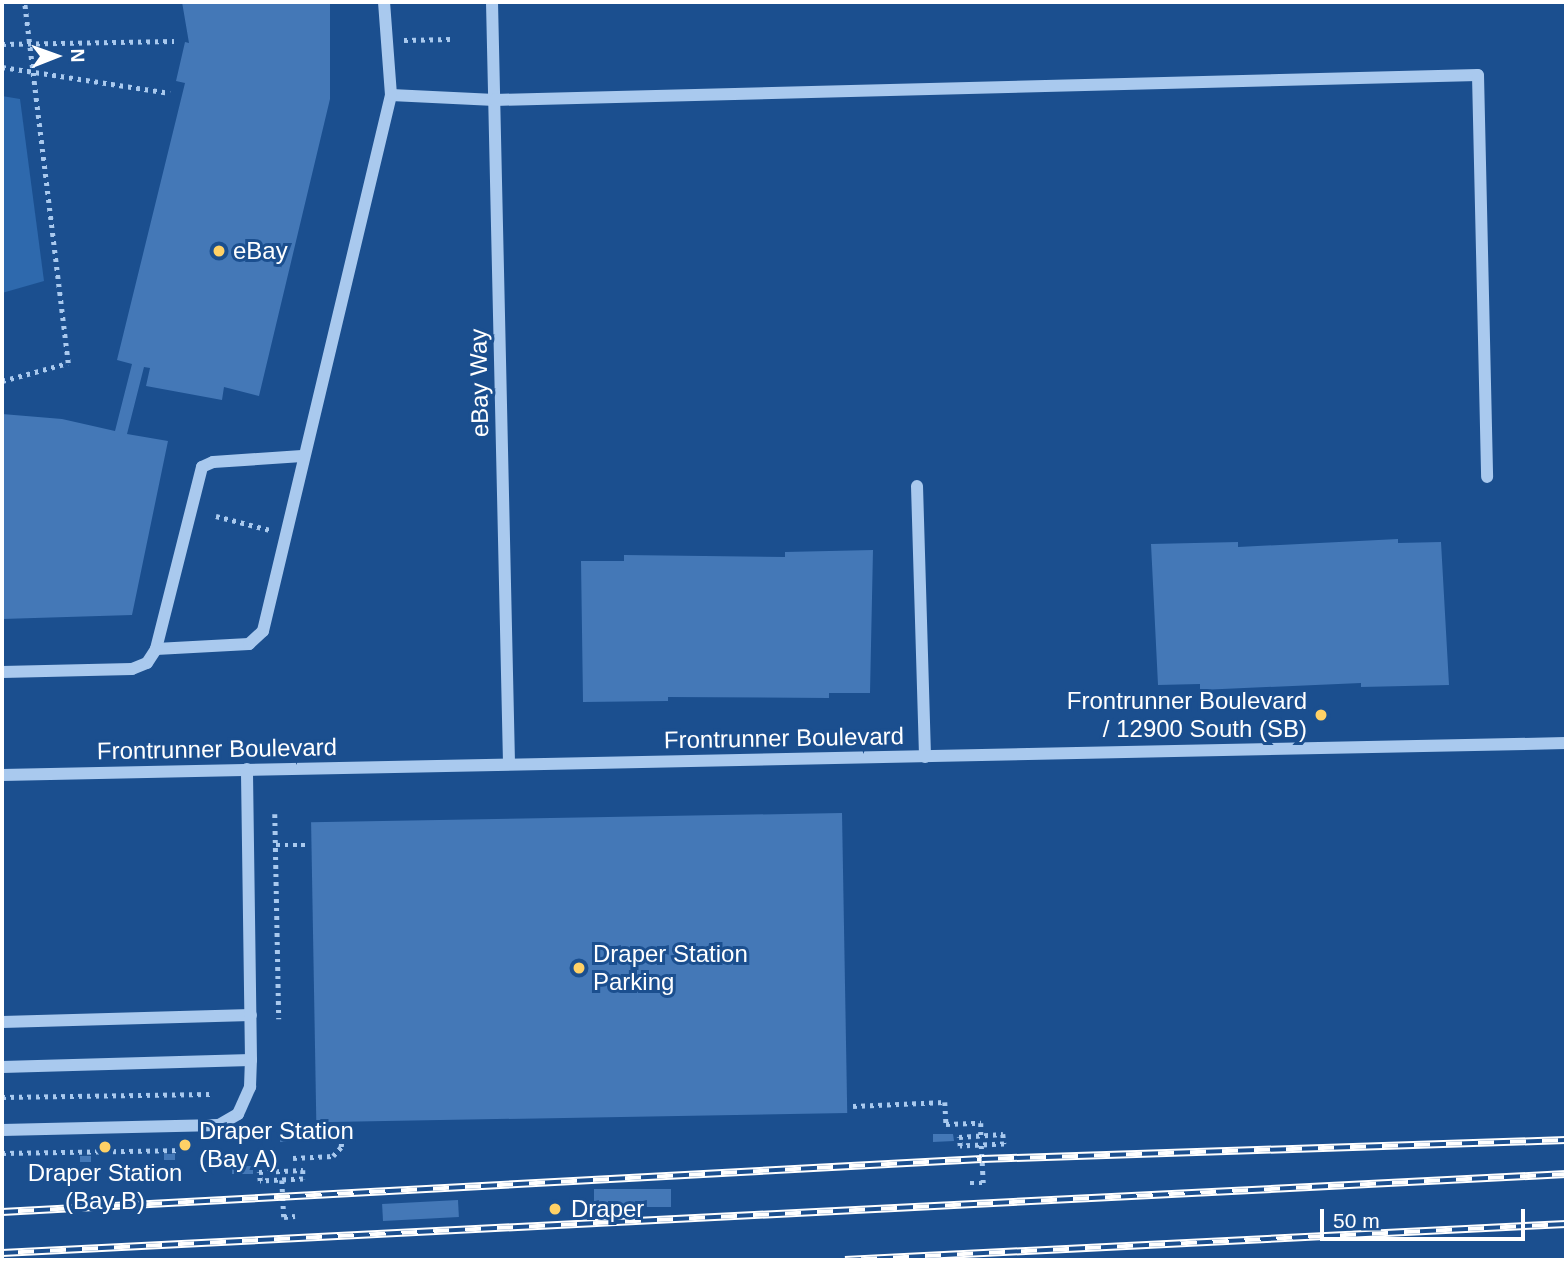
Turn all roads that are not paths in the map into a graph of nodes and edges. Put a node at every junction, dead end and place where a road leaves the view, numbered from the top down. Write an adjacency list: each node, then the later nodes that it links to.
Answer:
1 (384, 2): 3 (street)
2 (492, 2): 4 (street, eBay Way)
3 (391, 96): 4 (street); 5 (street)
4 (495, 100): 6 (street); 12 (street, eBay Way)
5 (303, 456): 8 (street); 8 (street)
6 (1487, 477)
7 (917, 486): 11 (street)
8 (156, 649): 9 (street)
9 (2, 672)
10 (1566, 743): 11 (street, Frontrunner Boulevard)
11 (925, 757): 12 (street, Frontrunner Boulevard)
12 (509, 763): 13 (street, Frontrunner Boulevard)
13 (247, 769): 14 (street, Frontrunner Boulevard); 15 (street)
14 (2, 775)
15 (251, 1015): 16 (street); 17 (street)
16 (2, 1023)
17 (251, 1060): 18 (street); 19 (street)
18 (2, 1067)
19 (2, 1130)

